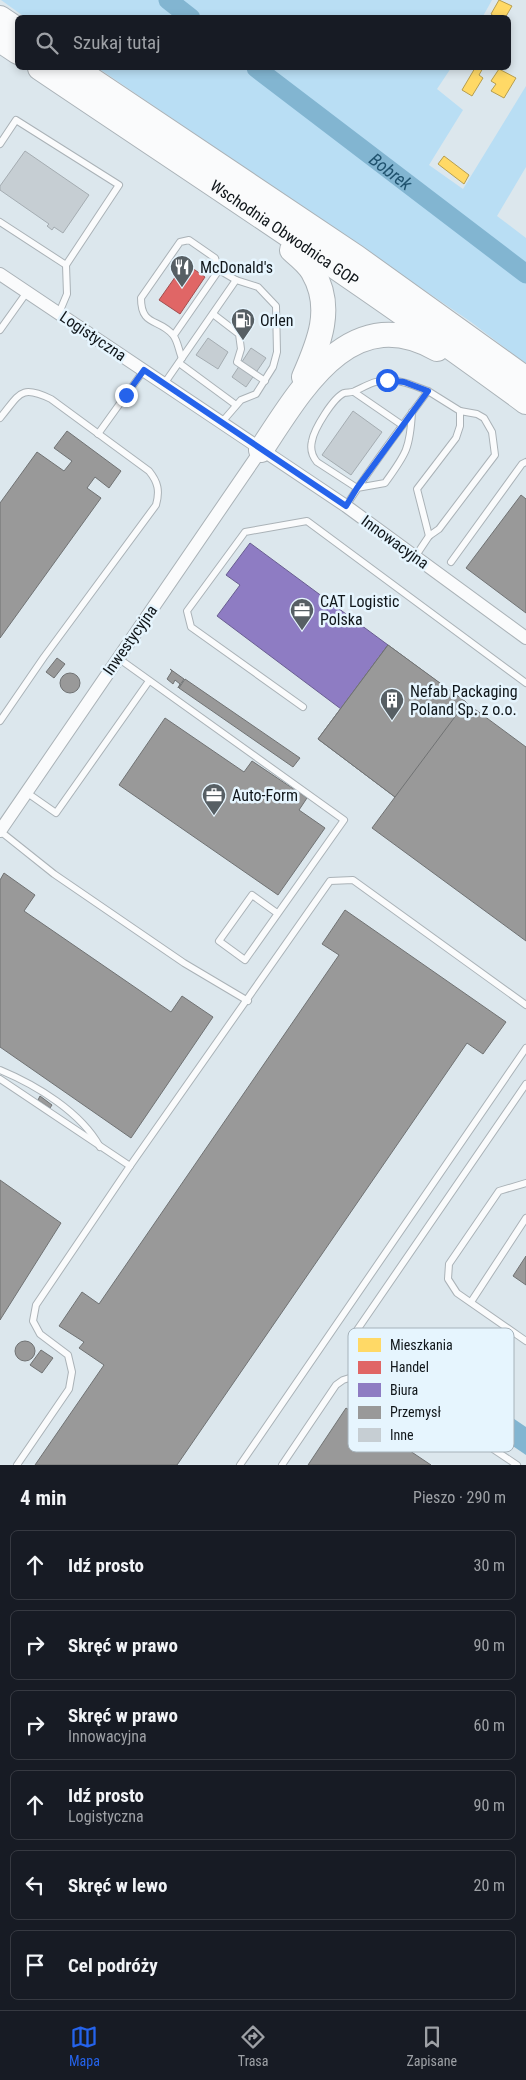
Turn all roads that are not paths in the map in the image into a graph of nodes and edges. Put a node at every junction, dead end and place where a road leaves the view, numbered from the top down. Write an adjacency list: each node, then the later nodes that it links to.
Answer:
1 (0, 18): 2 (highway)
2 (15, 28)
3 (0, 40): 4 (highway)
4 (15, 50)
5 (43, 70): 8 (highway, Wschodnia Obwodnica GOP)
6 (77, 70): 24 (highway, Wschodnia Obwodnica GOP)
7 (0, 144): 10 (lane)
8 (241, 201): 24 (highway, Wschodnia Obwodnica GOP); 27 (highway)
9 (0, 222): 10 (lane)
10 (66, 265): 15 (lane)
11 (219, 270): 13 (lane); 19 (lane); 19 (lane)
12 (0, 274): 14 (street, Logistyczna)
13 (236, 280): 16 (lane); 22 (lane)
14 (27, 292): 15 (street, Logistyczna); 17 (lane)
15 (59, 313): 21 (street, Logistyczna)
16 (213, 314): 20 (lane); 22 (lane)
17 (2, 322): 18 (lane)
18 (0, 330)
19 (174, 335): 20 (lane)
20 (180, 361): 23 (lane); 28 (lane)
21 (144, 370): 23 (street, Logistyczna); 34 (lane)
22 (266, 381): 28 (lane)
23 (164, 384): 32 (street, Logistyczna)
24 (520, 390): 27 (highway)
25 (428, 391): 26 (lane); 29 (lane); 30 (lane)
26 (354, 392): 33 (lane); 37 (lane)
27 (293, 401): 35 (highway)
28 (236, 404): 32 (lane)
29 (460, 411): 39 (lane); 39 (lane)
30 (412, 412): 33 (lane); 37 (lane)
31 (0, 418): 34 (lane)
32 (222, 422): 35 (street, Logistyczna)
33 (402, 425): 37 (lane)
34 (98, 434): 47 (lane)
35 (261, 450): 38 (street, Innowacyjna); 43 (street, Inwestycyjna)
36 (526, 462): 41 (lane)
37 (357, 488): 38 (lane)
38 (346, 506): 40 (street, Innowacyjna)
39 (429, 536): 40 (lane)
40 (415, 557): 42 (street, Innowacyjna)
41 (451, 562)
42 (526, 638)
43 (118, 658): 44 (lane); 48 (street, Inwestycyjna)
44 (149, 681): 48 (lane); 50 (lane)
45 (526, 683): 46 (lane)
46 (303, 706)
47 (0, 721)
48 (26, 792): 49 (street, Inwestycyjna)
49 (0, 831): 51 (lane)
50 (278, 914): 50 (lane)
51 (248, 1001): 52 (lane); 58 (lane)
52 (526, 1005)
53 (526, 1048): 69 (lane)
54 (0, 1070): 57 (lane)
55 (0, 1080): 57 (lane)
56 (526, 1084): 62 (lane)
57 (102, 1149): 58 (lane)
58 (130, 1166): 68 (lane)
59 (526, 1183): 61 (lane)
60 (526, 1218): 61 (lane)
61 (471, 1302): 63 (lane)
62 (359, 1328)
63 (508, 1328)
64 (514, 1332): 65 (lane)
65 (526, 1341)
66 (348, 1378): 70 (lane)
67 (498, 1452): 71 (lane)
68 (17, 1465)
69 (240, 1465)
70 (282, 1465)
71 (517, 1465)

